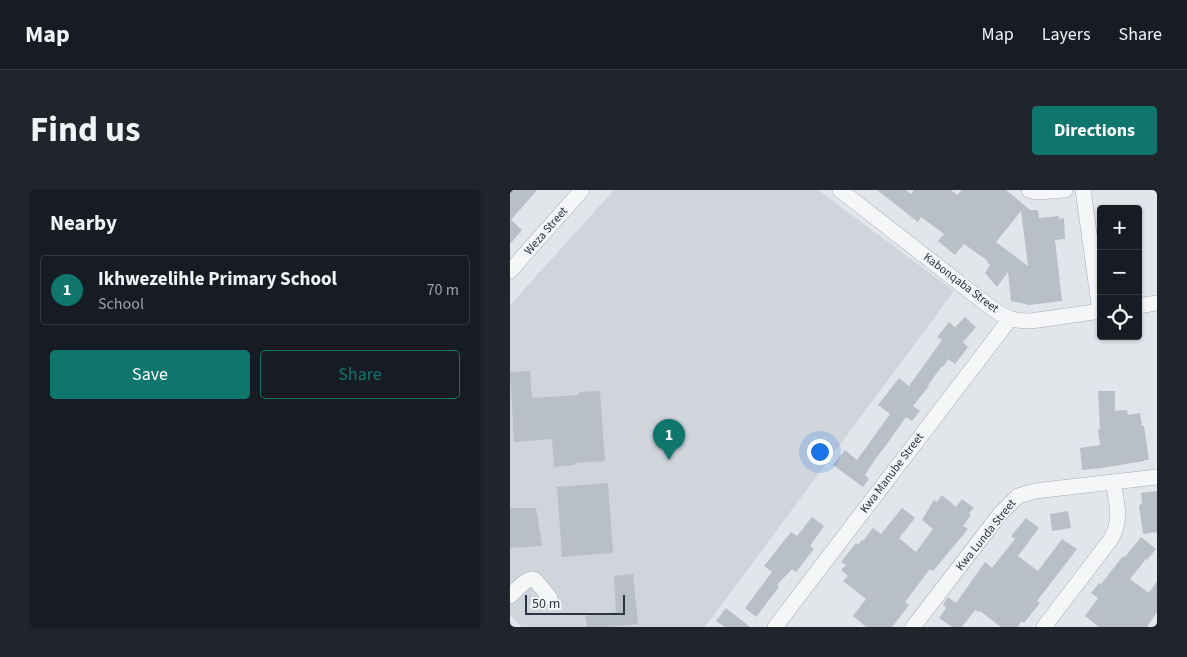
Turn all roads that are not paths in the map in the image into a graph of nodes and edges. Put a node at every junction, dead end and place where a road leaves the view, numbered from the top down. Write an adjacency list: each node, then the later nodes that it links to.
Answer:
1 (582, 190): 6 (street, Weza Street)
2 (840, 190): 11 (street, Kabonqaba Street)
3 (1028, 190): 4 (street)
4 (1065, 190)
5 (1083, 190): 7 (street)
6 (510, 271)
7 (1098, 295)
8 (1157, 304): 9 (street)
9 (1142, 306)
10 (1097, 311): 11 (street, Kabonqaba Street)
11 (1010, 319): 16 (street, Kwa Manube Street)
12 (1157, 477): 13 (street, Kwa Lunda Street)
13 (1114, 482): 17 (street, Kwa Lunda Street); 18 (street)
14 (510, 596): 15 (street)
15 (550, 598)
16 (775, 627)
17 (913, 627)
18 (1044, 627)

